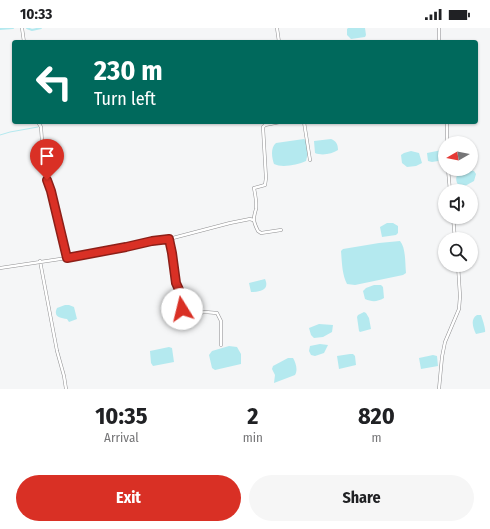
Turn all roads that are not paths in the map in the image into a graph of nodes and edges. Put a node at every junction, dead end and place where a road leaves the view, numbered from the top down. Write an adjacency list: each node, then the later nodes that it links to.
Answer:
1 (22, 28): 4 (street)
2 (277, 28): 5 (street)
3 (439, 28): 6 (street)
4 (24, 40)
5 (279, 40)
6 (439, 40)
7 (39, 124): 16 (street)
8 (270, 124): 13 (street)
9 (304, 124): 12 (street)
10 (447, 124): 11 (street)
11 (447, 136)
12 (310, 160)
13 (253, 220): 14 (street); 15 (street)
14 (281, 230)
15 (169, 239): 16 (street); 20 (street)
16 (67, 258): 17 (street)
17 (40, 261): 18 (street); 21 (street)
18 (0, 268)
19 (458, 272): 22 (street)
20 (221, 345)
21 (66, 389)
22 (439, 389)

